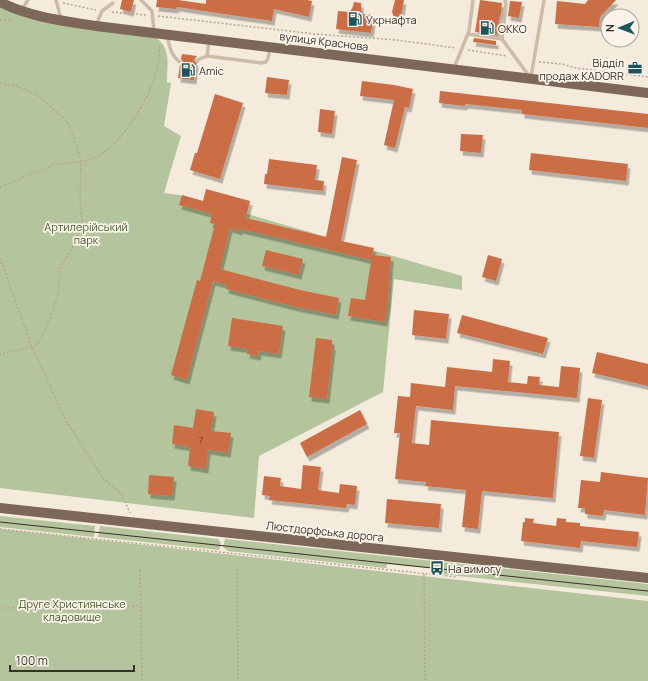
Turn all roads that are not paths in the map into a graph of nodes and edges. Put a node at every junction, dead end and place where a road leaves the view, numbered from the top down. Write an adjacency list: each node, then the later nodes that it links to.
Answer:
1 (28, 0): 9 (lane)
2 (140, 0): 12 (lane)
3 (473, 0): 14 (lane)
4 (505, 0): 15 (lane)
5 (544, 0): 22 (lane)
6 (56, 1): 10 (lane)
7 (0, 2): 9 (main road, вулиця Краснова)
8 (113, 3): 11 (lane)
9 (22, 10): 10 (main road, вулиця Краснова)
10 (62, 20): 11 (main road, вулиця Краснова)
11 (96, 26): 12 (main road, вулиця Краснова)
12 (154, 33): 13 (main road, вулиця Краснова)
13 (167, 34): 16 (main road, вулиця Краснова); 20 (lane)
14 (468, 34): 15 (lane); 21 (lane)
15 (502, 38): 22 (lane)
16 (210, 40): 17 (main road, вулиця Краснова); 18 (lane)
17 (270, 47): 18 (lane); 21 (main road, вулиця Краснова)
18 (207, 56): 19 (lane)
19 (197, 60)
20 (180, 62)
21 (453, 69): 22 (main road, вулиця Краснова)
22 (530, 79): 23 (main road, вулиця Краснова)
23 (648, 93)
24 (0, 508): 25 (main road, Люстдорфська дорога)
25 (648, 578)

